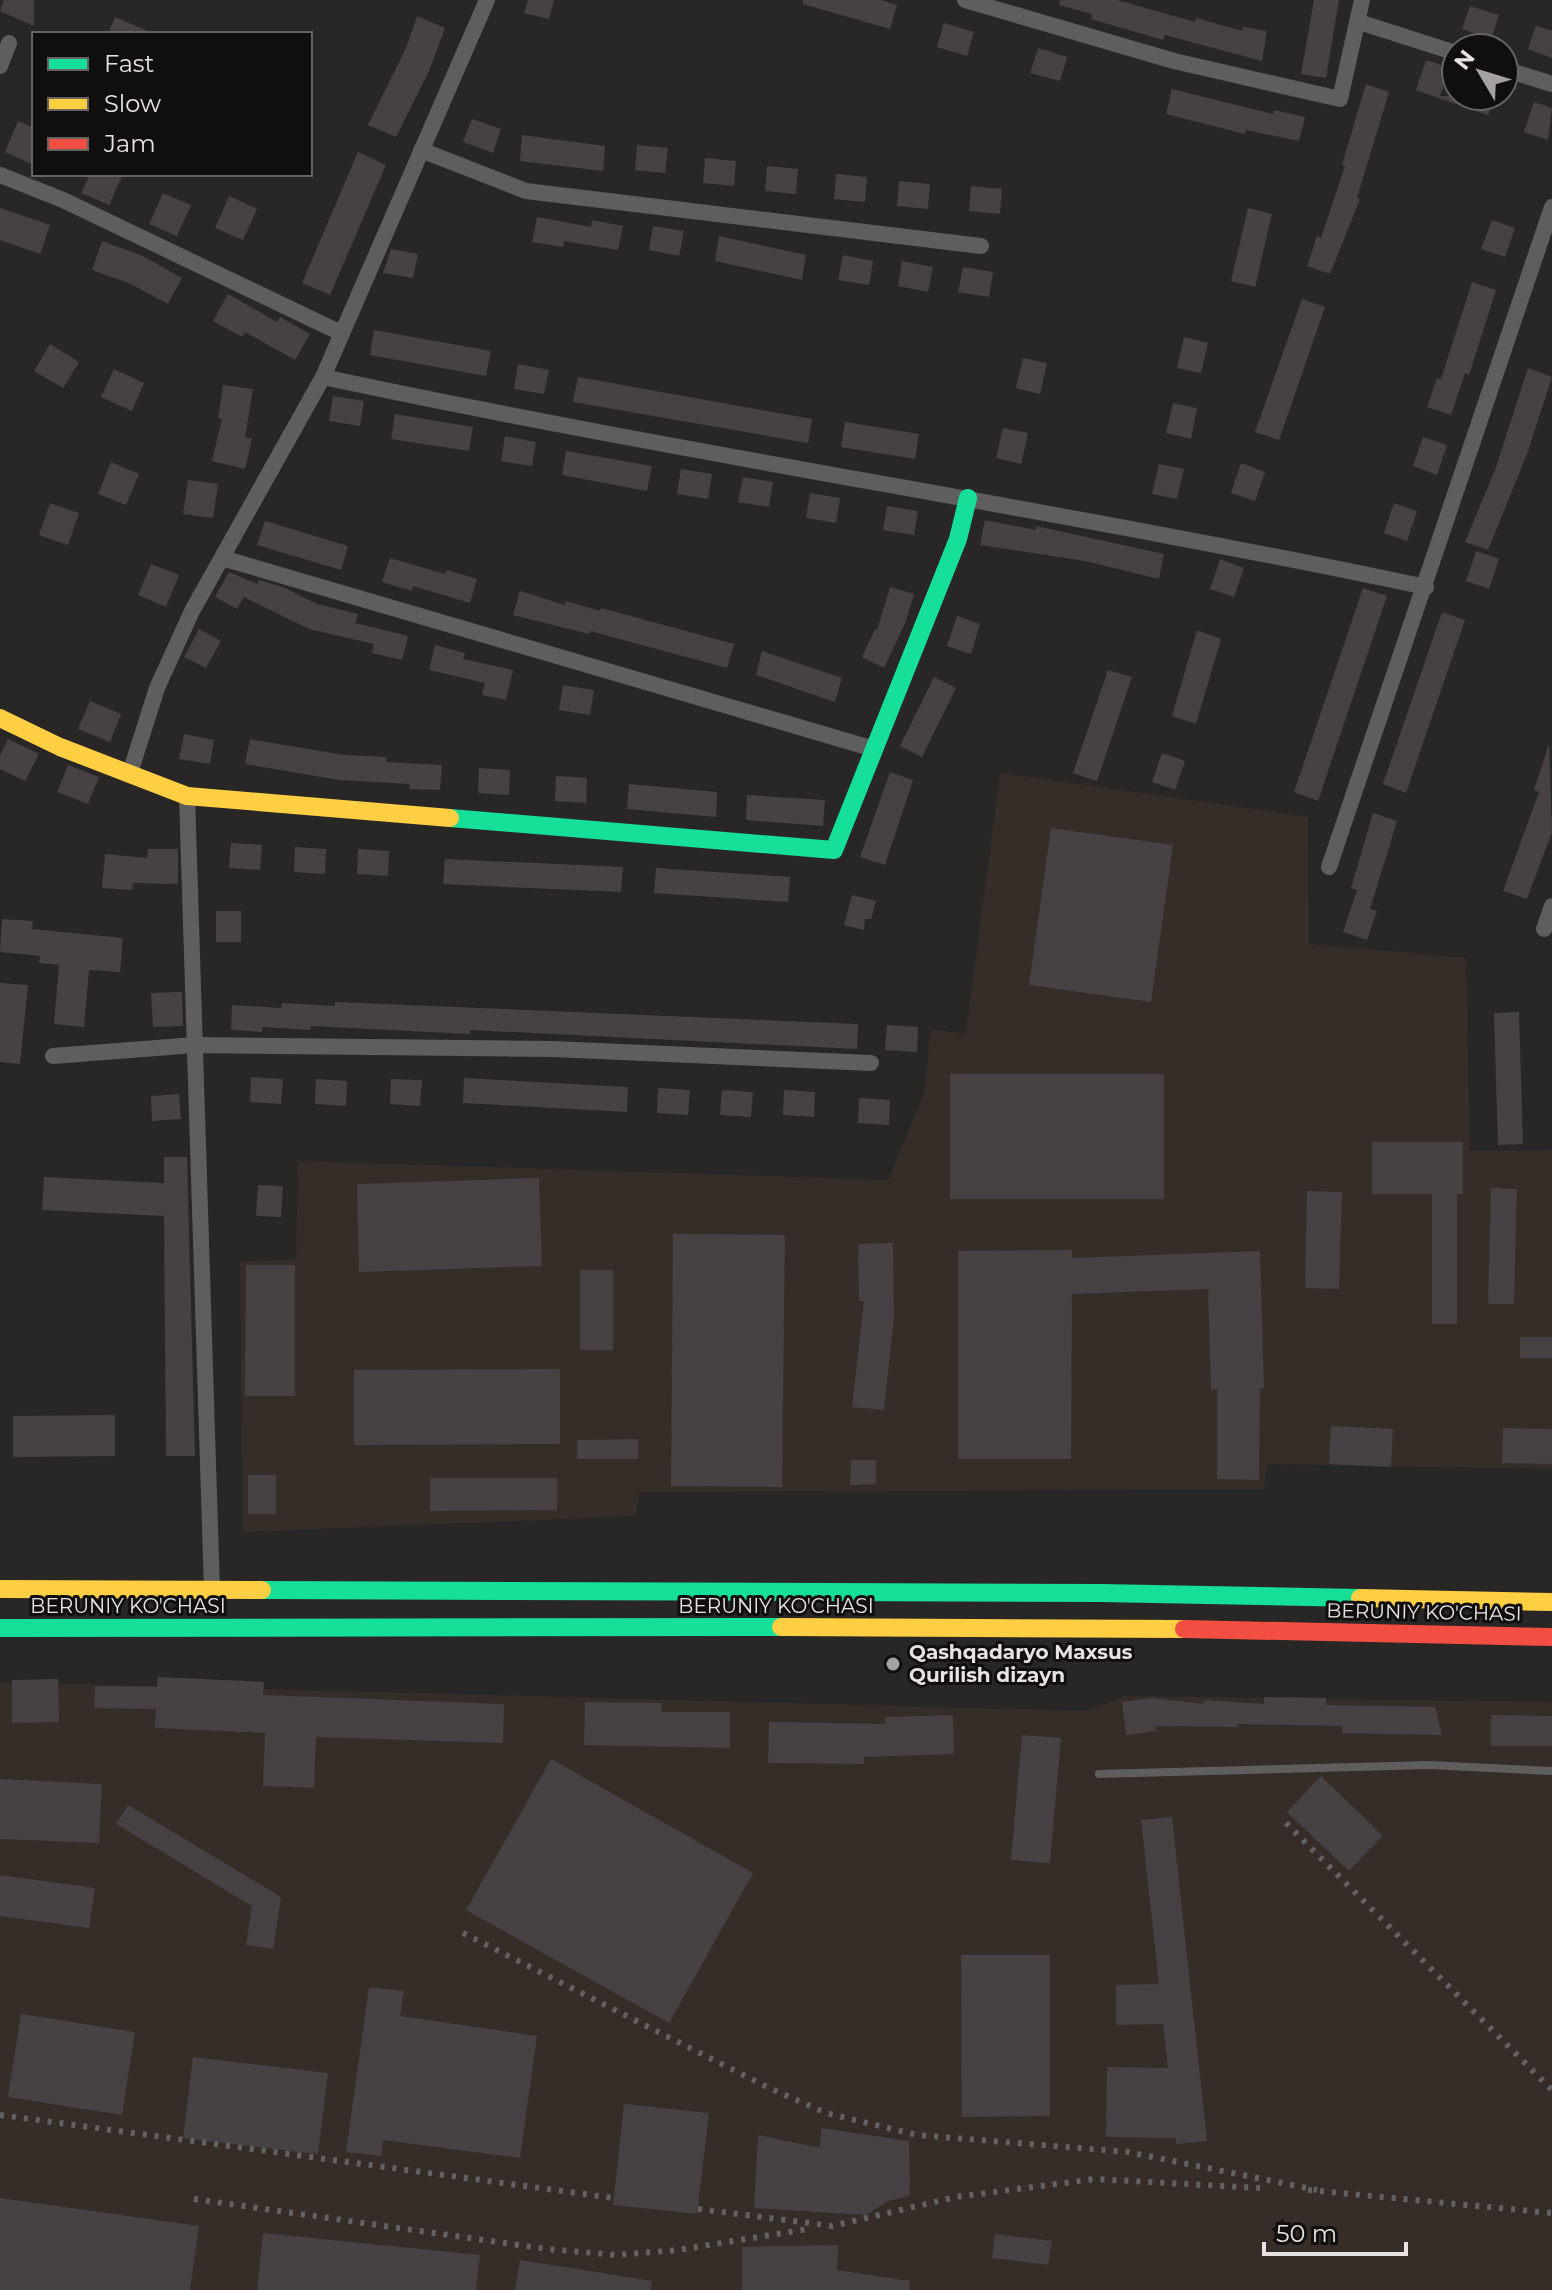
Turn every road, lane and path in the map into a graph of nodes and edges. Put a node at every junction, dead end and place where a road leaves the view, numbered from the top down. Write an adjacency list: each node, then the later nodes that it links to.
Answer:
1 (487, 0): 10 (street)
2 (965, 0): 4 (street)
3 (1362, 0): 4 (street)
4 (1359, 22): 6 (street)
5 (9, 43): 7 (street)
6 (1440, 48)
7 (0, 66)
8 (1520, 74): 9 (street)
9 (1552, 84)
10 (421, 150): 13 (street); 14 (street)
11 (0, 175): 14 (street)
12 (1552, 207): 18 (street)
13 (981, 246)
14 (341, 333): 15 (street)
15 (323, 377): 16 (street); 17 (street)
16 (968, 498): 18 (street); 20 (main road)
17 (222, 558): 20 (street); 21 (street)
18 (1426, 587): 23 (street)
19 (0, 718): 21 (main road)
20 (874, 749): 22 (main road)
21 (130, 773): 22 (main road)
22 (187, 796): 26 (street)
23 (1329, 867)
24 (1552, 906): 25 (street)
25 (1544, 929)
26 (195, 1045): 27 (street); 28 (street); 30 (street)
27 (53, 1056)
28 (871, 1063)
29 (0, 1589): 30 (main road, BERUNIY KO'CHASI)
30 (212, 1591): 31 (main road, BERUNIY KO'CHASI)
31 (1101, 1593): 32 (main road, BERUNIY KO'CHASI); 33 (main road)
32 (1552, 1602)
33 (1102, 1627): 34 (main road, BERUNIY KO'CHASI); 35 (main road, BERUNIY KO'CHASI)
34 (0, 1628)
35 (1552, 1637)
36 (1552, 1771): 37 (lane)
37 (1099, 1774)

